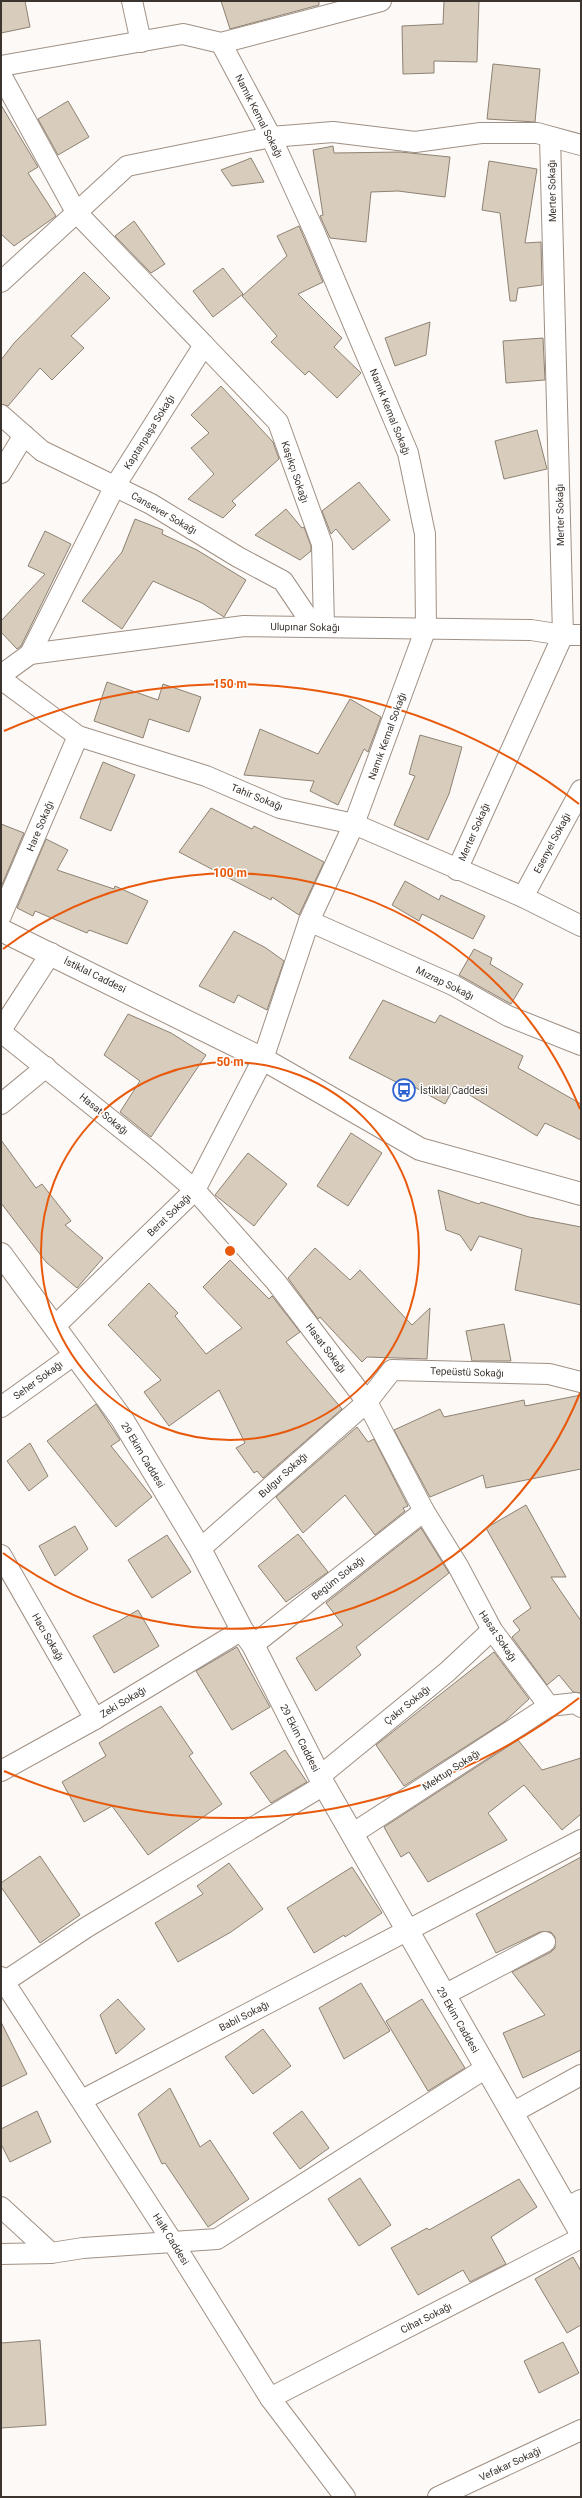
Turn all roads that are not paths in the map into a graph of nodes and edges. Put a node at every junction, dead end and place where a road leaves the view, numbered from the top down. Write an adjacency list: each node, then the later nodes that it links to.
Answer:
1 (132, 1): 3 (street)
2 (381, 1): 4 (street)
3 (141, 42): 4 (street); 5 (street)
4 (221, 43): 7 (street, Namık Kemal Sokağı)
5 (1, 66)
6 (1, 75): 10 (street)
7 (270, 137): 8 (street); 10 (street); 18 (street, Namık Kemal Sokağı)
8 (550, 137): 9 (street); 19 (street, Merter Sokağı)
9 (579, 140)
10 (76, 212): 11 (street); 12 (street)
11 (1, 282)
12 (204, 345): 16 (street, Kaptanpaşa Sokağı); 17 (street, Kaşıkçı Sokağı)
13 (1, 415): 14 (street, Cansever Sokağı)
14 (24, 435): 15 (street); 16 (street, Cansever Sokağı)
15 (1, 473)
16 (115, 486): 17 (street, Cansever Sokağı); 20 (street, Kaptanpaşa Sokağı)
17 (319, 627): 18 (street, Ulupınar Sokağı); 20 (street, Ulupınar Sokağı)
18 (426, 628): 19 (street, Ulupınar Sokağı); 25 (street, Namık Kemal Sokağı)
19 (572, 635): 26 (street, Merter Sokağı)
20 (30, 654): 21 (street, Kaptanpaşa Sokağı)
21 (1, 675)
22 (1, 680): 23 (street, Tahir Sokağı)
23 (78, 736): 25 (street, Tahir Sokağı); 28 (street, Hare Sokağı)
24 (581, 790): 27 (street, Esenyel Sokağı)
25 (354, 824): 26 (street, Tahir Sokağı); 29 (street, Namık Kemal Sokağı)
26 (457, 870): 27 (street, Tahir Sokağı)
27 (523, 897): 30 (street, Tahir Sokağı)
28 (1, 916)
29 (309, 921): 34 (street, Mızrap Sokağı); 35 (street, Berat Sokağı)
30 (581, 926)
31 (1, 930): 32 (street, İstiklal Caddesi)
32 (50, 953): 33 (street); 35 (street, İstiklal Caddesi)
33 (1, 1031): 36 (street, Hasat Sokağı)
34 (581, 1044)
35 (263, 1059): 38 (street, Berat Sokağı); 39 (street, İstiklal Caddesi)
36 (46, 1067): 37 (street); 38 (street, Hasat Sokağı)
37 (1, 1104)
38 (195, 1190): 41 (street, Berat Sokağı); 44 (street, Hasat Sokağı)
39 (581, 1194)
40 (3, 1261): 41 (street, 29 Ekim Caddesi)
41 (55, 1326): 42 (street, 29 Ekim Caddesi)
42 (75, 1354): 45 (street, Seher Sokağı); 47 (street, 29 Ekim Caddesi)
43 (581, 1382): 44 (street, Tepeüstü Sokağı)
44 (366, 1402): 46 (street, Hasat Sokağı); 47 (street, Bulgur Sokağı)
45 (1, 1407)
46 (424, 1511): 49 (street, Hasat Sokağı); 50 (street, Begüm Sokağı)
47 (200, 1549): 50 (street, 29 Ekim Caddesi)
48 (1, 1555): 53 (street, Hacı Sokağı)
49 (492, 1630): 51 (street, Hasat Sokağı); 55 (street, Çakır Sokağı)
50 (248, 1638): 53 (street, Zeki Sokağı); 55 (street, 29 Ekim Caddesi)
51 (549, 1706): 52 (street); 56 (street, Mektup Sokağı)
52 (581, 1707)
53 (95, 1719): 54 (street, Zeki Sokağı)
54 (1, 1771)
55 (322, 1780): 56 (street, 29 Ekim Caddesi); 60 (street, Çakır Sokağı)
56 (352, 1834): 58 (street, 29 Ekim Caddesi)
57 (581, 1840): 58 (street, Babil Sokağı)
58 (407, 1932): 61 (street, 29 Ekim Caddesi); 64 (street, Babil Sokağı)
59 (545, 1942): 61 (street)
60 (2, 1980): 64 (street, Halk Caddesi)
61 (444, 1995): 62 (street, 29 Ekim Caddesi)
62 (486, 2068): 65 (street, 29 Ekim Caddesi); 70 (street)
63 (581, 2075): 65 (street)
64 (82, 2100): 70 (street, Halk Caddesi)
65 (512, 2113): 66 (street, 29 Ekim Caddesi)
66 (574, 2203): 68 (street, 29 Ekim Caddesi)
67 (1, 2207): 71 (street)
68 (581, 2233)
69 (581, 2238): 73 (street, Cihat Sokağı)
70 (174, 2244): 71 (street); 73 (street, Halk Caddesi)
71 (51, 2253): 72 (street)
72 (1, 2254)
73 (270, 2398): 75 (street, Halk Caddesi)
74 (581, 2430): 76 (street, Vefakar Sokaği)
75 (345, 2497)
76 (438, 2497)

